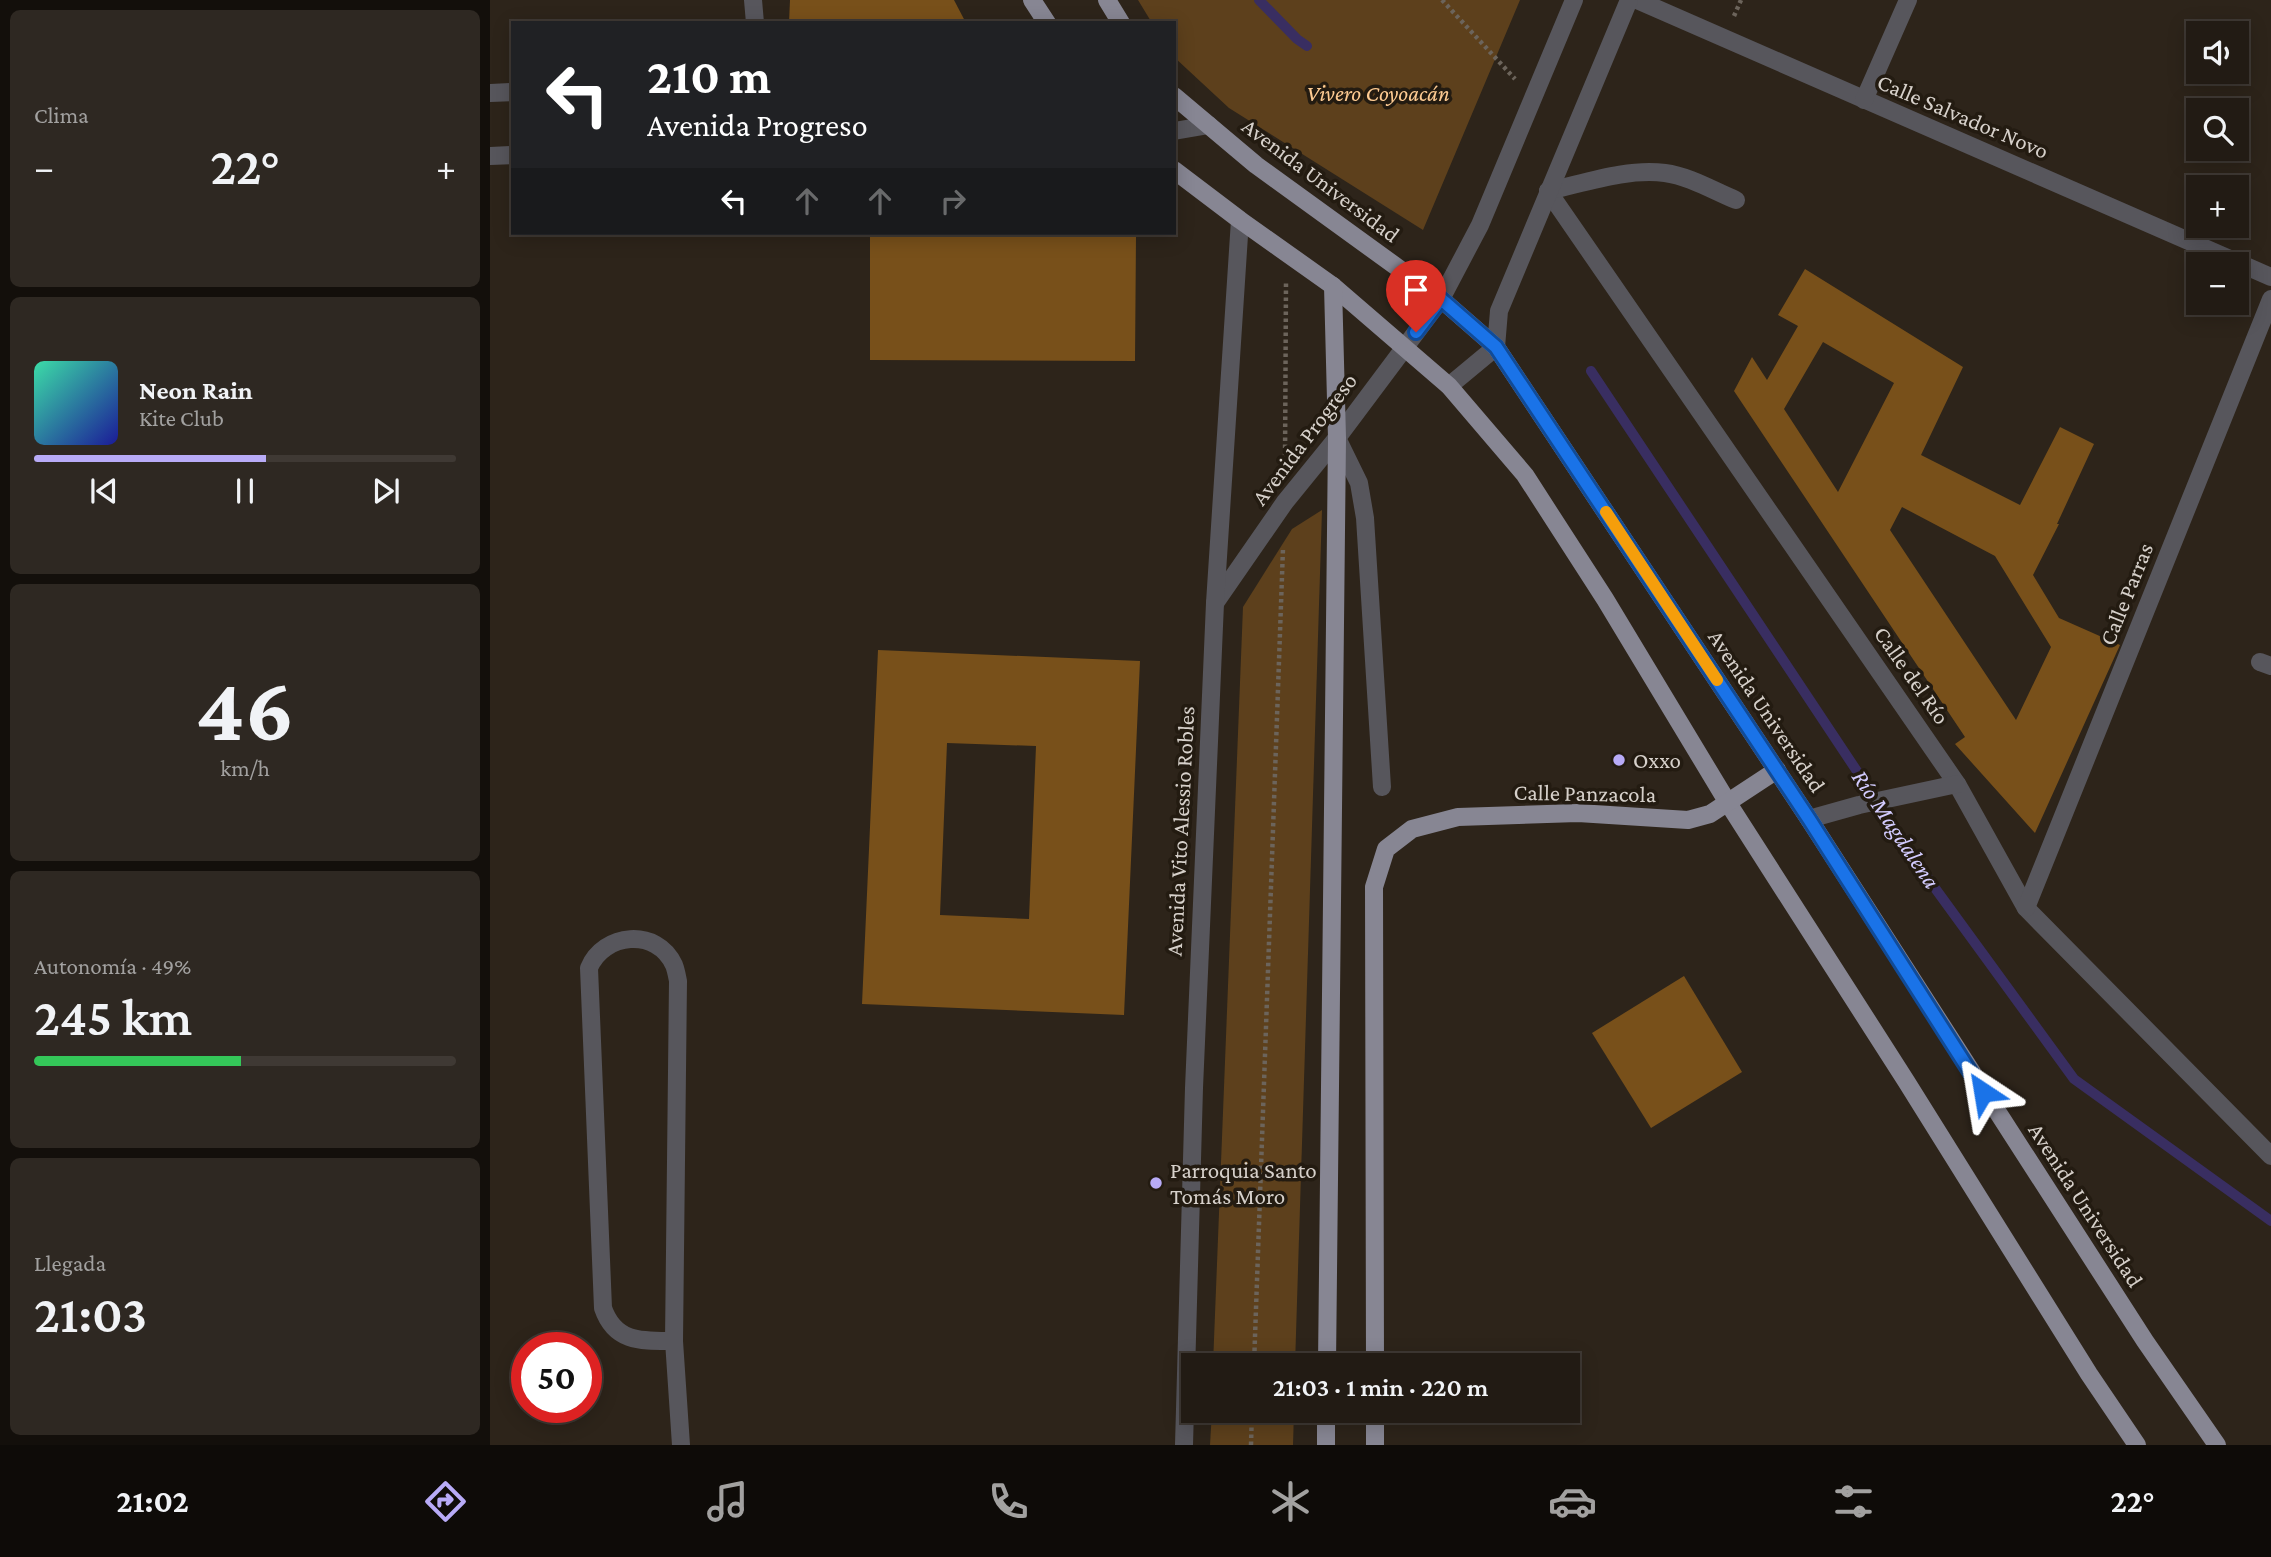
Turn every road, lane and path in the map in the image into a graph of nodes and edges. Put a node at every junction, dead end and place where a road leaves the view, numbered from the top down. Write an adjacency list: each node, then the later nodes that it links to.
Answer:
1 (752, 0): 9 (street)
2 (1032, 0): 10 (main road)
3 (1107, 0): 11 (main road)
4 (1442, 0): 15 (path)
5 (1574, 0): 15 (street, Avenida Progreso)
6 (1629, 0): 22 (street)
7 (1637, 0): 16 (street, Calle Salvador Novo)
8 (1908, 0): 16 (street)
9 (755, 21)
10 (1046, 21)
11 (1121, 21)
12 (511, 92): 13 (street)
13 (490, 93)
14 (1176, 98): 17 (main road, Avenida Universidad)
15 (1532, 99): 28 (street, Avenida Progreso)
16 (1864, 100): 26 (street, Calle Salvador Novo)
17 (1209, 125): 18 (street); 28 (main road, Avenida Universidad)
18 (1176, 131)
19 (511, 155): 20 (street)
20 (490, 156)
21 (1176, 172): 24 (main road)
22 (1548, 191): 23 (street); 30 (street); 38 (street, Calle del Río)
23 (1736, 200)
24 (1240, 220): 25 (main road); 36 (street, Avenida Vito Alessio Robles)
25 (1287, 253): 27 (main road); 34 (path)
26 (2271, 277)
27 (1333, 286): 31 (main road); 33 (main road)
28 (1441, 299): 30 (main road, Avenida Universidad); 31 (street, Avenida Progreso)
29 (2271, 299): 42 (street, Calle Parras)
30 (1496, 347): 32 (street); 37 (main road, Avenida Universidad)
31 (1403, 348): 32 (main road); 33 (street, Avenida Progreso)
32 (1449, 387): 40 (main road)
33 (1337, 438): 34 (street, Avenida Progreso); 39 (street); 46 (main road)
34 (1285, 502): 36 (street, Avenida Progreso)
35 (1284, 544): 45 (path)
36 (1215, 603): 52 (street, Avenida Vito Alessio Robles)
37 (1777, 770): 40 (main road, Calle Panzacola); 41 (main road, Avenida Universidad)
38 (1957, 784): 41 (street); 42 (street, Calle del Río)
39 (1381, 787)
40 (1728, 803): 47 (main road, Calle Panzacola); 56 (main road)
41 (1809, 819): 57 (main road, Avenida Universidad)
42 (2026, 908): 43 (street, Calle del Río)
43 (2271, 1156)
44 (674, 1341): 44 (street); 51 (street)
45 (1254, 1353)
46 (1327, 1353)
47 (1375, 1353)
48 (1252, 1423): 53 (path)
49 (1326, 1423): 54 (main road)
50 (1375, 1423): 55 (main road)
51 (681, 1445)
52 (1184, 1445)
53 (1251, 1445)
54 (1326, 1445)
55 (1375, 1445)
56 (2137, 1445)
57 (2217, 1445)

